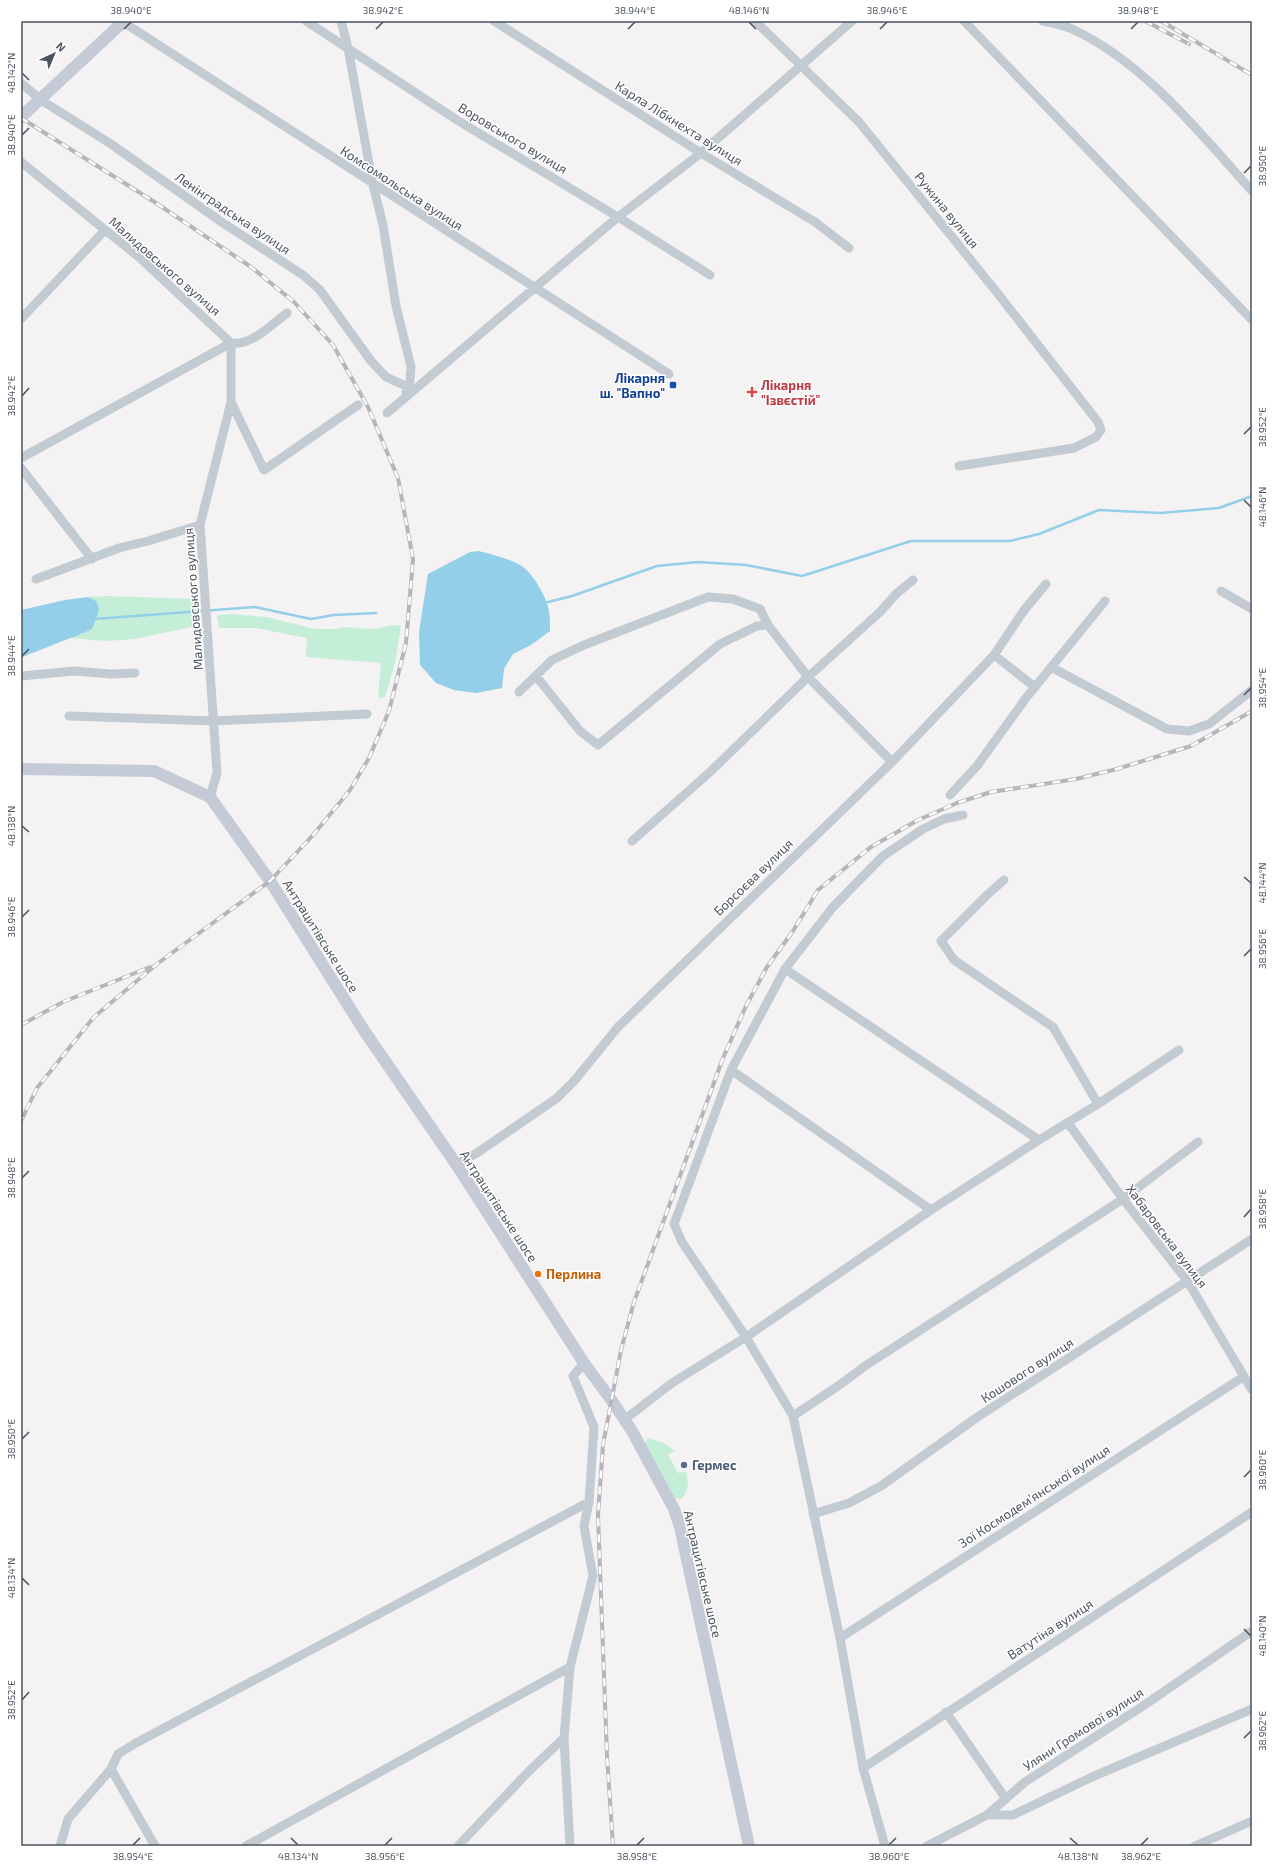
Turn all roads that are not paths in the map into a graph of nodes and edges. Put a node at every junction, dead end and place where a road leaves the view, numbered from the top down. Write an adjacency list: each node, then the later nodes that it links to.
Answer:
1 (306, 21): 9 (street, Воровського вулиця)
2 (341, 21): 9 (street)
3 (494, 21): 14 (street, Карла Лібкнехта вулиця)
4 (755, 21): 10 (street, Ружина вулиця)
5 (852, 21): 10 (street)
6 (964, 21): 25 (street)
7 (1043, 21): 17 (street)
8 (123, 22): 12 (main road); 16 (street, Комсомольська вулиця)
9 (348, 48): 16 (street); 18 (street, Воровського вулиця)
10 (802, 64): 14 (street); 34 (street, Ружина вулиця)
11 (21, 83): 12 (street, Ленінградська вулиця)
12 (41, 100): 13 (main road); 28 (street, Ленінградська вулиця)
13 (21, 117)
14 (701, 153): 18 (street); 20 (street, Карла Лібкнехта вулиця)
15 (21, 162): 19 (street, Малидовського вулиця)
16 (373, 185): 22 (street, Комсомольська вулиця); 28 (street)
17 (1252, 191)
18 (618, 217): 21 (street, Воровського вулиця); 22 (street)
19 (105, 230): 24 (street); 26 (street, Малидовського вулиця)
20 (849, 248)
21 (710, 275)
22 (535, 289): 27 (street, Комсомольська вулиця); 29 (street)
23 (287, 313): 26 (street)
24 (21, 319)
25 (1252, 320)
26 (231, 343): 30 (street, Малидовського вулиця); 33 (street)
27 (669, 374)
28 (408, 387): 29 (street)
29 (403, 401): 32 (street)
30 (231, 402): 31 (street); 36 (street, Малидовського вулиця)
31 (358, 405)
32 (387, 413)
33 (21, 458)
34 (959, 466)
35 (21, 468): 37 (street)
36 (200, 525): 37 (street); 56 (street, Малидовського вулиця)
37 (92, 559): 38 (street)
38 (36, 579)
39 (913, 580): 50 (street)
40 (1046, 584): 45 (street, Борсоєва вулиця)
41 (1221, 591): 43 (street)
42 (1105, 602): 46 (street)
43 (1252, 608)
44 (768, 625): 49 (street); 49 (street); 50 (street)
45 (994, 655): 51 (street); 57 (street, Борсоєва вулиця)
46 (1051, 667): 51 (street); 52 (street)
47 (135, 673): 48 (street)
48 (21, 676)
49 (536, 676): 53 (street)
50 (808, 677): 57 (street); 62 (street)
51 (1035, 687): 59 (street)
52 (1252, 690)
53 (520, 692)
54 (367, 714): 56 (street)
55 (69, 716): 56 (street)
56 (214, 721): 60 (street, Малидовського вулиця)
57 (892, 762): 71 (street, Борсоєва вулиця)
58 (21, 768): 60 (main road, Антрацитівське шосе)
59 (950, 795)
60 (210, 797): 71 (main road, Антрацитівське шосе)
61 (963, 815): 64 (street)
62 (632, 841)
63 (1004, 880): 67 (street)
64 (785, 970): 66 (street); 69 (street)
65 (1179, 1050): 67 (street)
66 (731, 1070): 73 (street); 76 (street)
67 (1098, 1104): 68 (street)
68 (1068, 1123): 69 (street); 72 (street, Хабаровська вулиця)
69 (1039, 1140): 73 (street)
70 (1198, 1142): 72 (street)
71 (456, 1164): 77 (main road, Антрацитівське шосе)
72 (1123, 1199): 75 (street, Хабаровська вулиця); 80 (street)
73 (931, 1210): 76 (street)
74 (1252, 1239): 75 (street, Кошового вулиця)
75 (1188, 1282): 78 (street, Хабаровська вулиця); 84 (street, Кошового вулиця)
76 (746, 1337): 80 (street); 81 (street)
77 (584, 1363): 81 (main road, Антрацитівське шосе); 82 (street)
78 (1243, 1377): 79 (street, Хабаровська вулиця); 86 (street, Зої Космодем’янської вулиця)
79 (1252, 1390)
80 (793, 1416): 84 (street)
81 (624, 1420): 101 (main road, Антрацитівське шосе)
82 (589, 1502): 87 (street); 92 (street)
83 (1252, 1512): 89 (street, Ватутіна вулиця)
84 (813, 1514): 86 (street)
85 (1252, 1631): 93 (street, Уляни Громової вулиця)
86 (840, 1638): 91 (street)
87 (570, 1667): 90 (street); 98 (street)
88 (1252, 1709): 94 (street)
89 (946, 1712): 91 (street, Ватутіна вулиця); 93 (street)
90 (564, 1738): 99 (street); 100 (street)
91 (863, 1768): 102 (street)
92 (111, 1769): 96 (street); 97 (street)
93 (1006, 1799): 94 (street, Уляни Громової вулиця)
94 (987, 1815): 103 (street, Уляни Громової вулиця)
95 (1252, 1821): 104 (street)
96 (60, 1846)
97 (155, 1846)
98 (246, 1846)
99 (458, 1846)
100 (570, 1846)
101 (749, 1846)
102 (885, 1846)
103 (927, 1846)
104 (1195, 1846)

